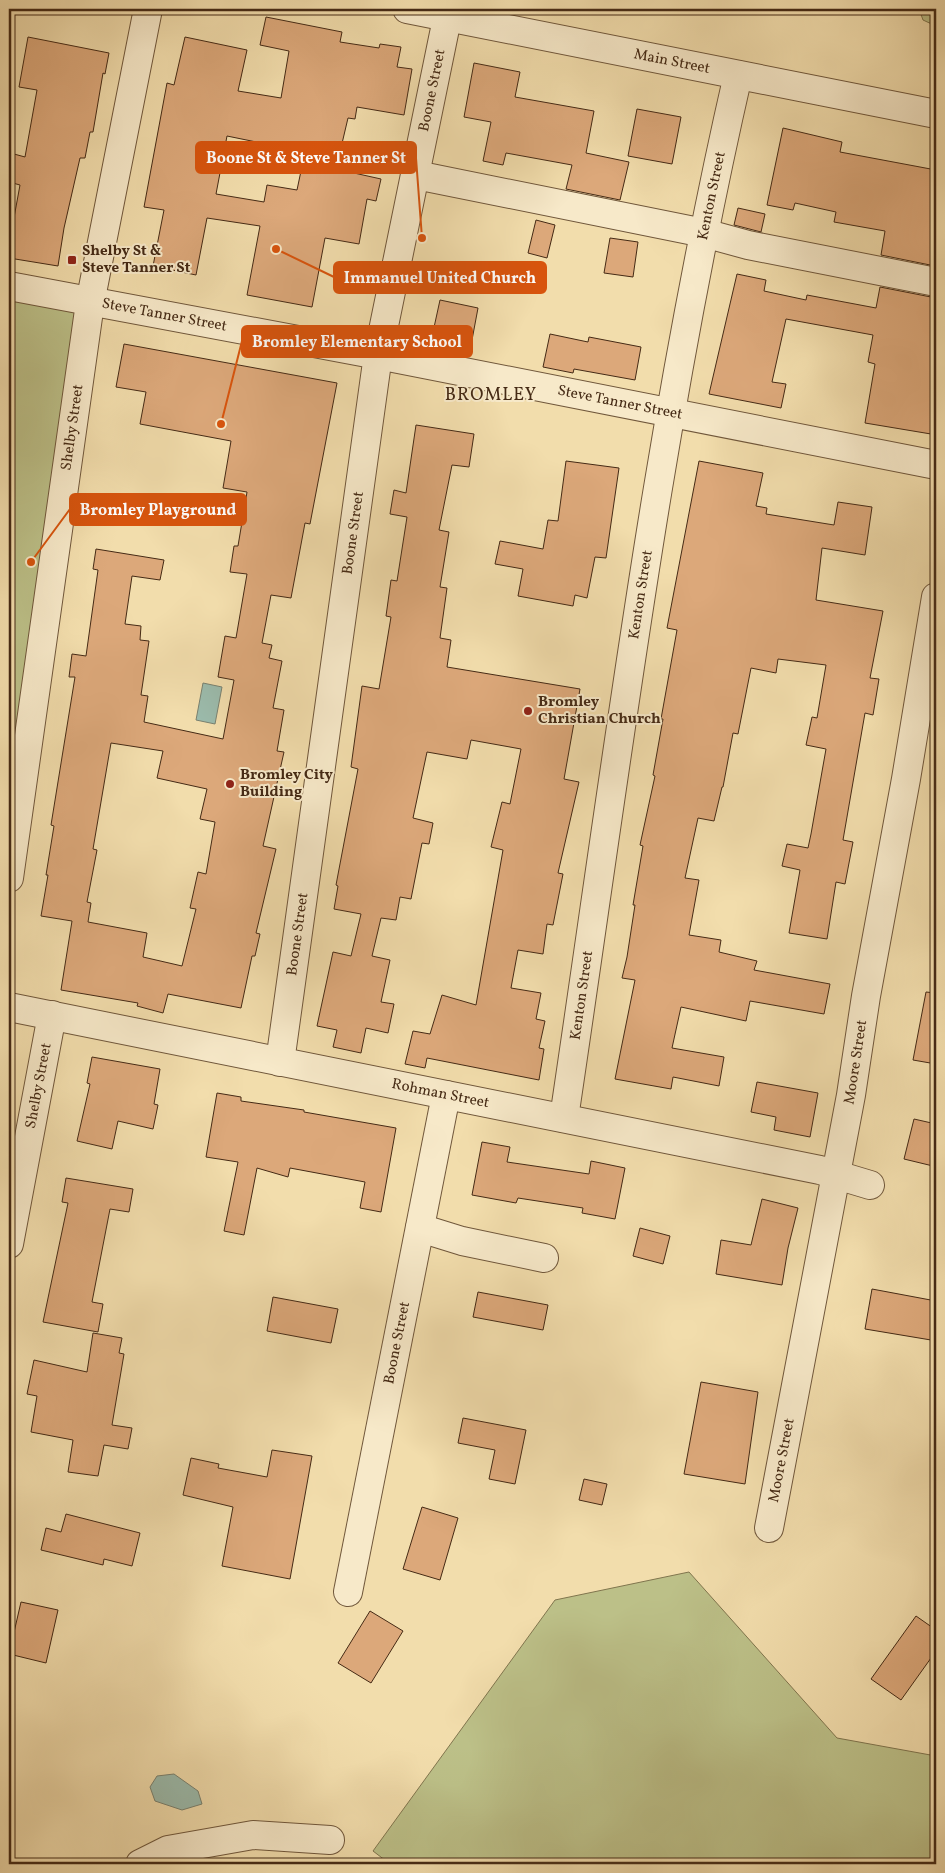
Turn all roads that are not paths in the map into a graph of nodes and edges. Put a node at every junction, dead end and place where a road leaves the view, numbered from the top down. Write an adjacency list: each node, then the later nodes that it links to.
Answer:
1 (148, 9): 10 (street, Shelby Street)
2 (407, 9): 3 (street, Main Street)
3 (448, 13): 4 (street, Main Street); 6 (street, Boone Street)
4 (738, 75): 5 (street, Main Street); 7 (street, Kenton Street)
5 (936, 114)
6 (416, 175): 7 (street); 11 (street, Boone Street)
7 (704, 233): 8 (street); 12 (street, Kenton Street)
8 (936, 282)
9 (9, 286): 10 (street, Steve Tanner Street)
10 (90, 302): 11 (street, Steve Tanner Street); 15 (street, Shelby Street)
11 (378, 356): 12 (street, Steve Tanner Street); 18 (street, Boone Street)
12 (670, 413): 13 (street, Steve Tanner Street); 20 (street, Kenton Street)
13 (936, 465)
14 (936, 597): 21 (street, Moore Street)
15 (9, 878)
16 (9, 1007): 17 (street, Rohman Street)
17 (52, 1015): 18 (street, Rohman Street); 24 (street, Shelby Street)
18 (280, 1062): 19 (street, Rohman Street)
19 (446, 1095): 20 (street, Rohman Street); 23 (street, Boone Street)
20 (564, 1118): 21 (street, Rohman Street)
21 (835, 1174): 22 (street, Rohman Street); 26 (street, Moore Street)
22 (870, 1185)
23 (420, 1228): 25 (street); 27 (street, Boone Street)
24 (9, 1244)
25 (544, 1258)
26 (770, 1528)
27 (348, 1592)
28 (330, 1840): 29 (street)
29 (140, 1864)

